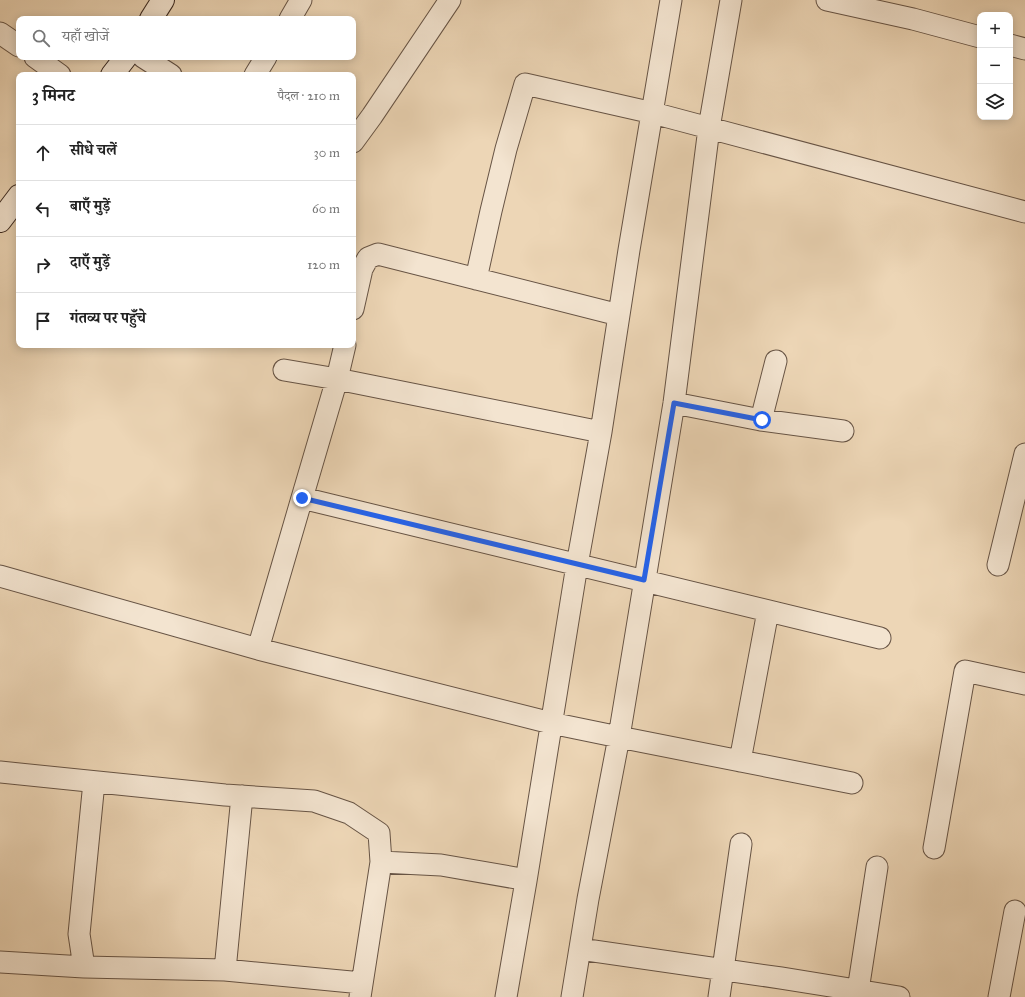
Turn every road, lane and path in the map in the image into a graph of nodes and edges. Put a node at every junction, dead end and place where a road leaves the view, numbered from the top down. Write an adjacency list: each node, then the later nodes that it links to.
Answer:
1 (162, 0): 7 (street)
2 (301, 0): 8 (street)
3 (450, 0): 24 (street)
4 (671, 0): 22 (street)
5 (731, 0): 23 (street)
6 (827, 0): 10 (street)
7 (152, 16)
8 (292, 16)
9 (0, 32): 11 (street)
10 (977, 36)
11 (16, 44)
12 (1013, 46): 13 (street)
13 (1025, 49)
14 (39, 60): 18 (street)
15 (124, 60): 19 (street)
16 (148, 60): 20 (street)
17 (264, 60): 21 (street)
18 (56, 72)
19 (114, 72)
20 (166, 72)
21 (257, 72)
22 (653, 113): 23 (street); 28 (street); 30 (street)
23 (709, 128): 26 (street); 35 (street)
24 (356, 138)
25 (16, 200): 27 (street)
26 (1025, 212)
27 (0, 221)
28 (476, 279): 29 (street); 30 (street)
29 (356, 296)
30 (619, 315): 37 (street)
31 (344, 348): 34 (street)
32 (776, 361): 36 (street)
33 (284, 370): 34 (street)
34 (337, 379): 37 (street); 40 (street)
35 (674, 403): 36 (street); 44 (street)
36 (762, 420): 38 (street)
37 (601, 432): 41 (street)
38 (843, 432)
39 (1025, 454): 42 (street)
40 (302, 498): 41 (street); 47 (street)
41 (577, 564): 44 (street); 49 (street)
42 (998, 565)
43 (0, 576): 47 (street)
44 (644, 580): 45 (street); 50 (street)
45 (768, 611): 46 (street); 51 (street)
46 (880, 638)
47 (258, 649): 49 (street)
48 (1025, 684): 57 (street)
49 (551, 723): 50 (street); 60 (street)
50 (619, 737): 51 (street); 62 (street)
51 (740, 761): 54 (street)
52 (0, 772): 53 (street)
53 (94, 782): 55 (street); 64 (street)
54 (852, 783)
55 (242, 796): 58 (street); 66 (street)
56 (741, 844): 65 (street)
57 (934, 848)
58 (381, 862): 60 (street); 67 (street)
59 (877, 867): 68 (street)
60 (526, 881): 69 (street)
61 (1015, 911): 73 (street)
62 (580, 949): 65 (street); 70 (street)
63 (0, 962): 64 (street)
64 (84, 967): 66 (street)
65 (722, 969): 68 (street); 71 (street)
66 (225, 970): 67 (street)
67 (361, 990)
68 (858, 994): 72 (street)
69 (506, 997)
70 (572, 997)
71 (719, 997)
72 (899, 997)
73 (999, 997)

